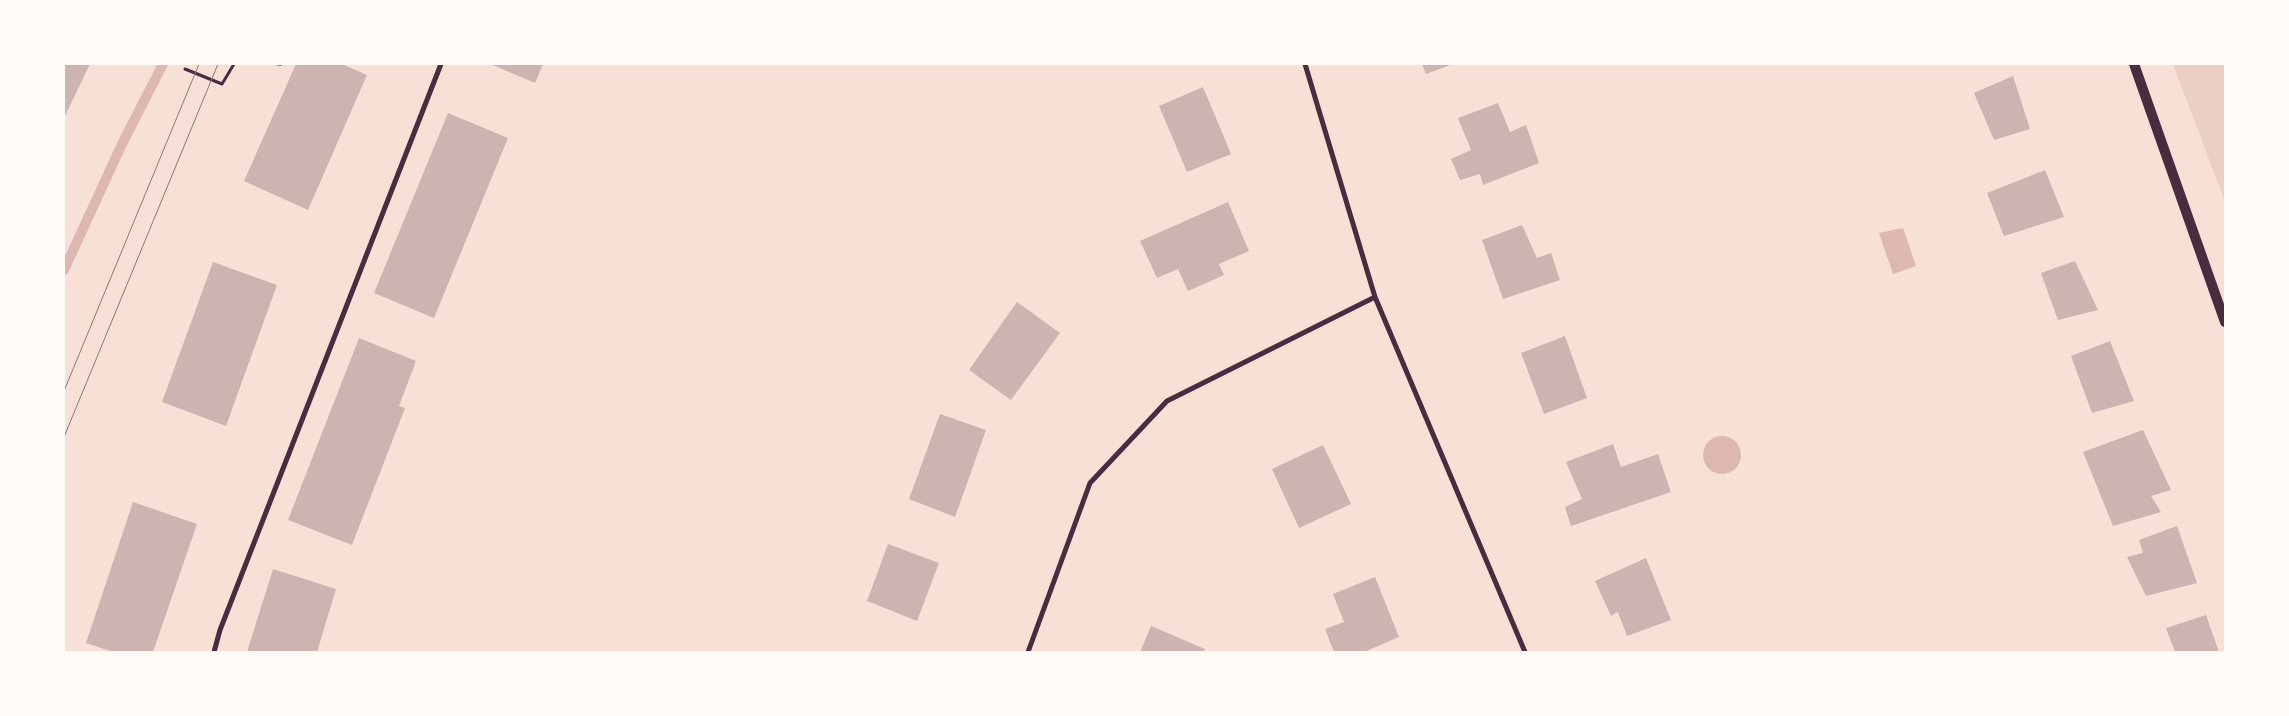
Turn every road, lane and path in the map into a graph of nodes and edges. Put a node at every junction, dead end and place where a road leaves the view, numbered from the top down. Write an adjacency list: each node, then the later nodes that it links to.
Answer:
1 (234, 64): 5 (path)
2 (440, 64): 8 (street)
3 (1305, 64): 6 (street)
4 (2134, 64): 7 (main road)
5 (185, 70)
6 (1375, 297): 9 (street); 10 (street)
7 (2225, 322)
8 (214, 652)
9 (1028, 652)
10 (1525, 652)

